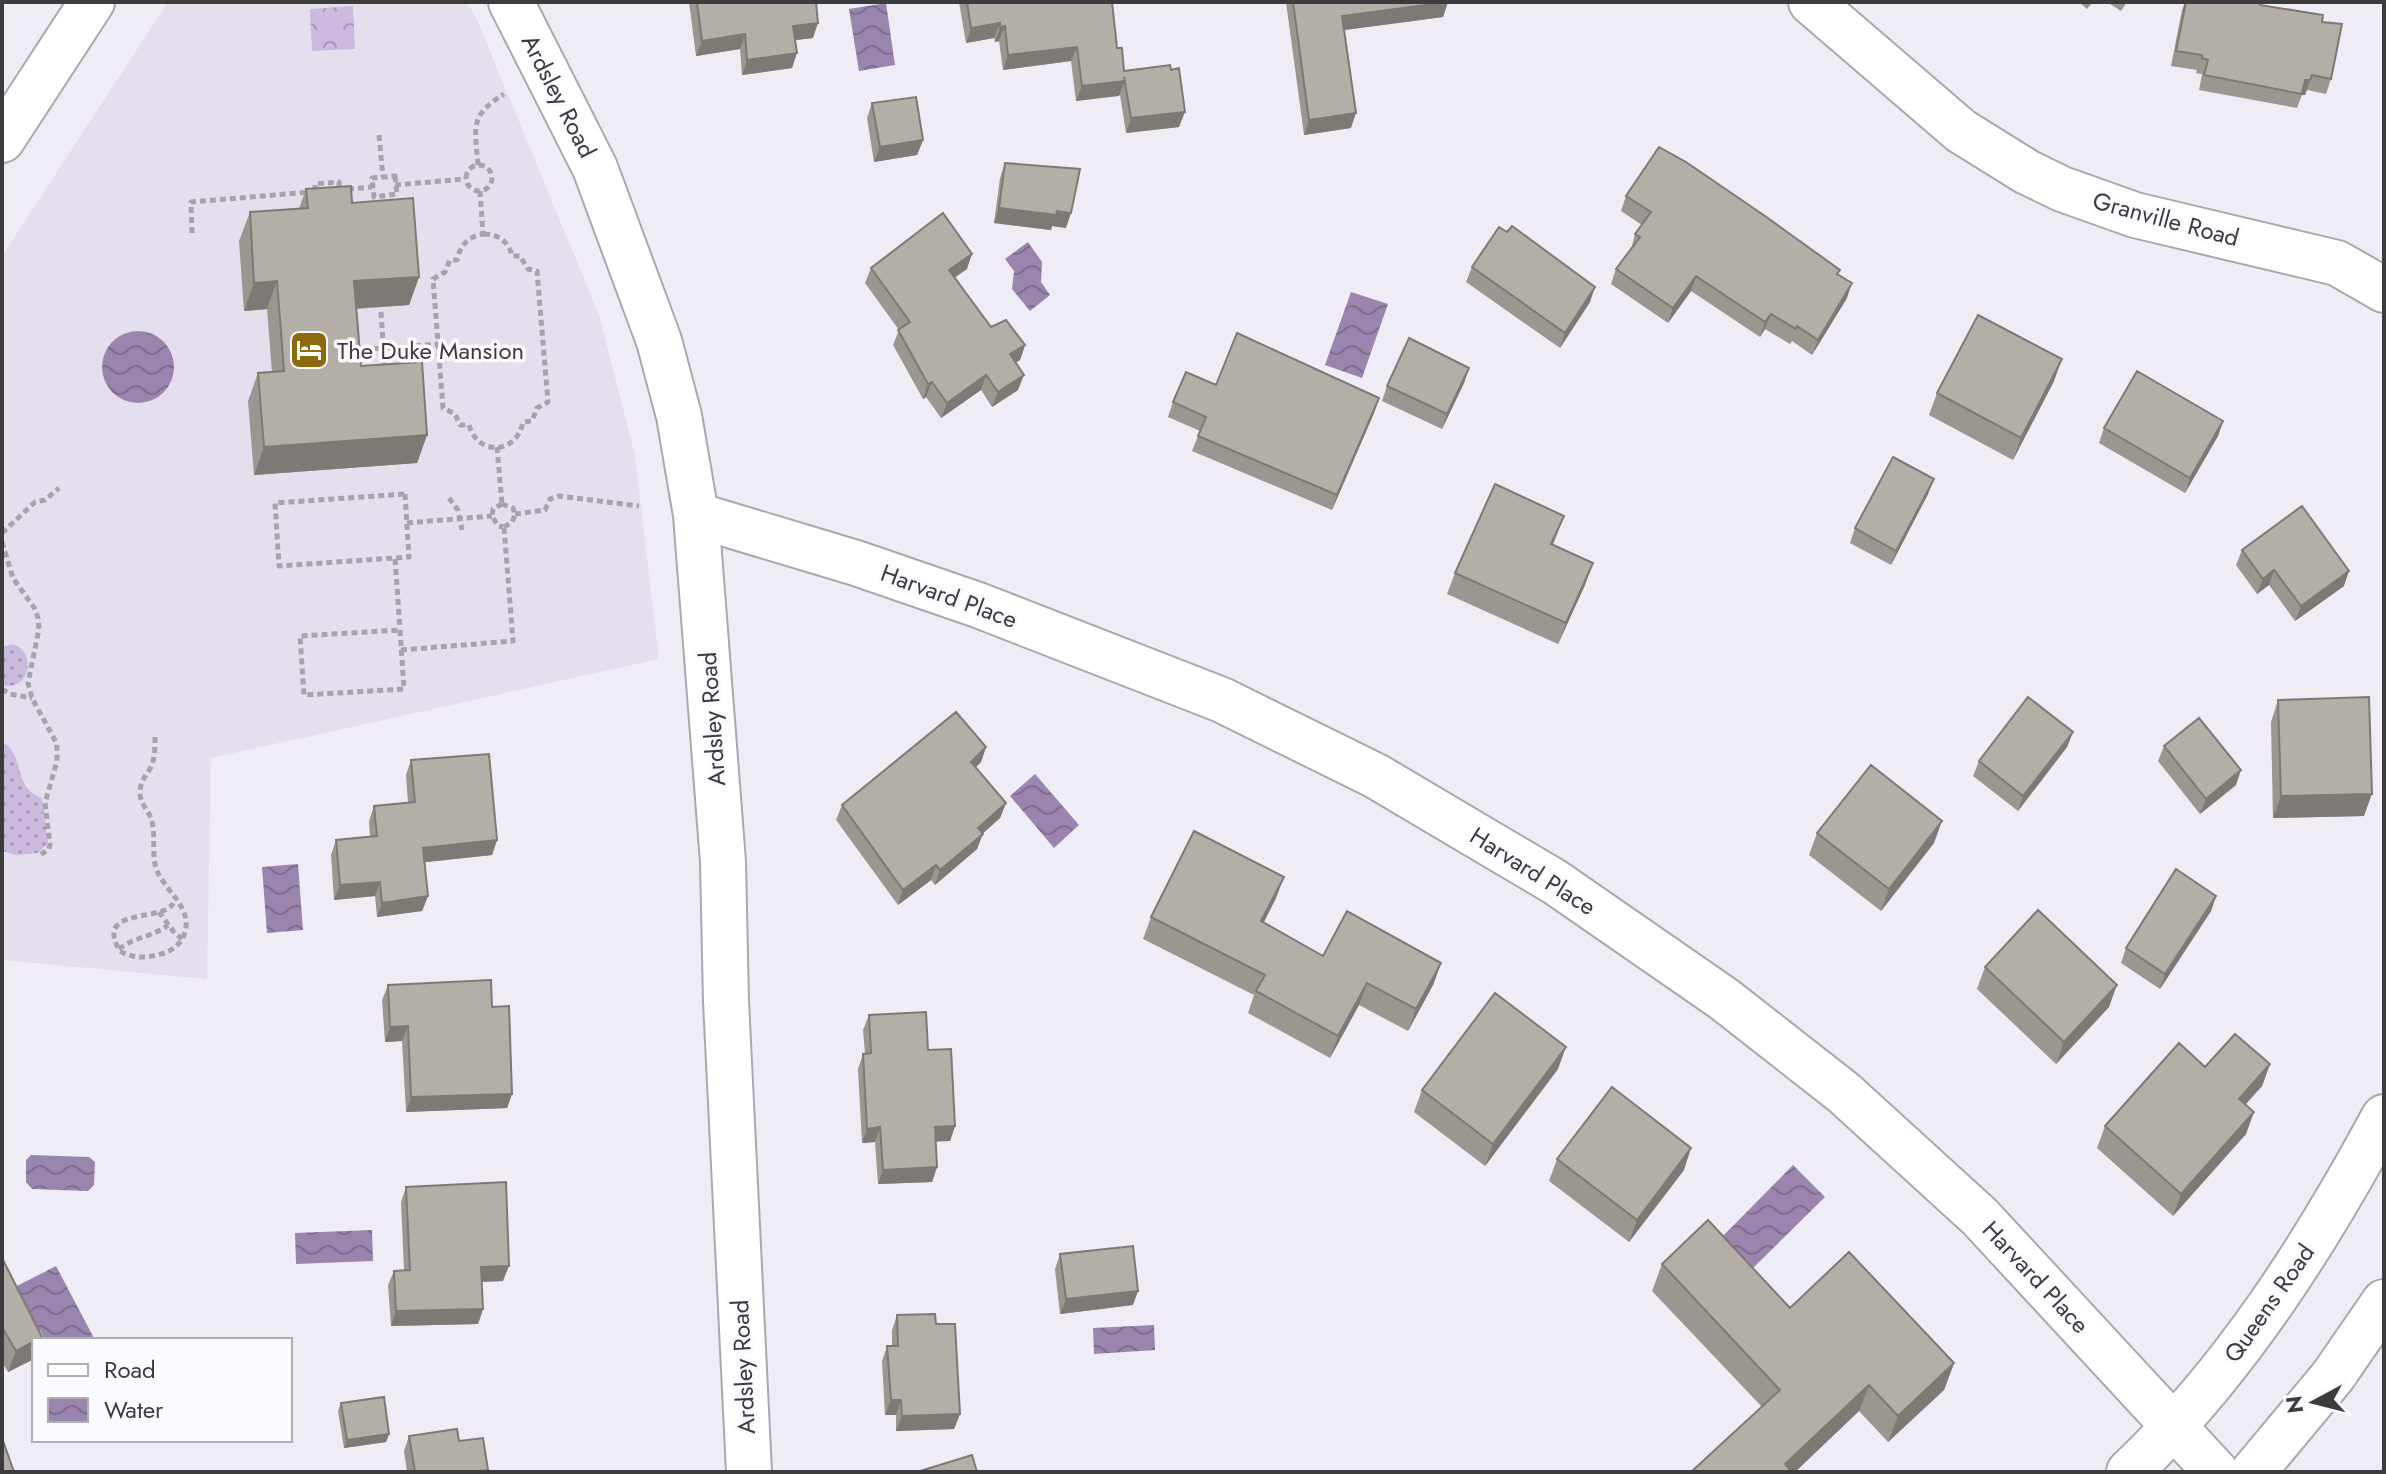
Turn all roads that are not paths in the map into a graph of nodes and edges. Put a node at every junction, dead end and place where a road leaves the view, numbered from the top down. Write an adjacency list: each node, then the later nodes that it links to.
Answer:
1 (92, 2): 4 (street)
2 (511, 2): 6 (street, Ardsley Road)
3 (1811, 2): 5 (street, Granville Road)
4 (2, 140)
5 (2384, 290)
6 (696, 515): 9 (street, Harvard Place); 10 (street, Ardsley Road)
7 (2384, 1117): 9 (street, Queens Road)
8 (2384, 1302): 13 (street)
9 (2173, 1426): 11 (street, Queens Road); 12 (street, Harvard Place)
10 (749, 1472)
11 (2129, 1472)
12 (2216, 1472)
13 (2253, 1472)

